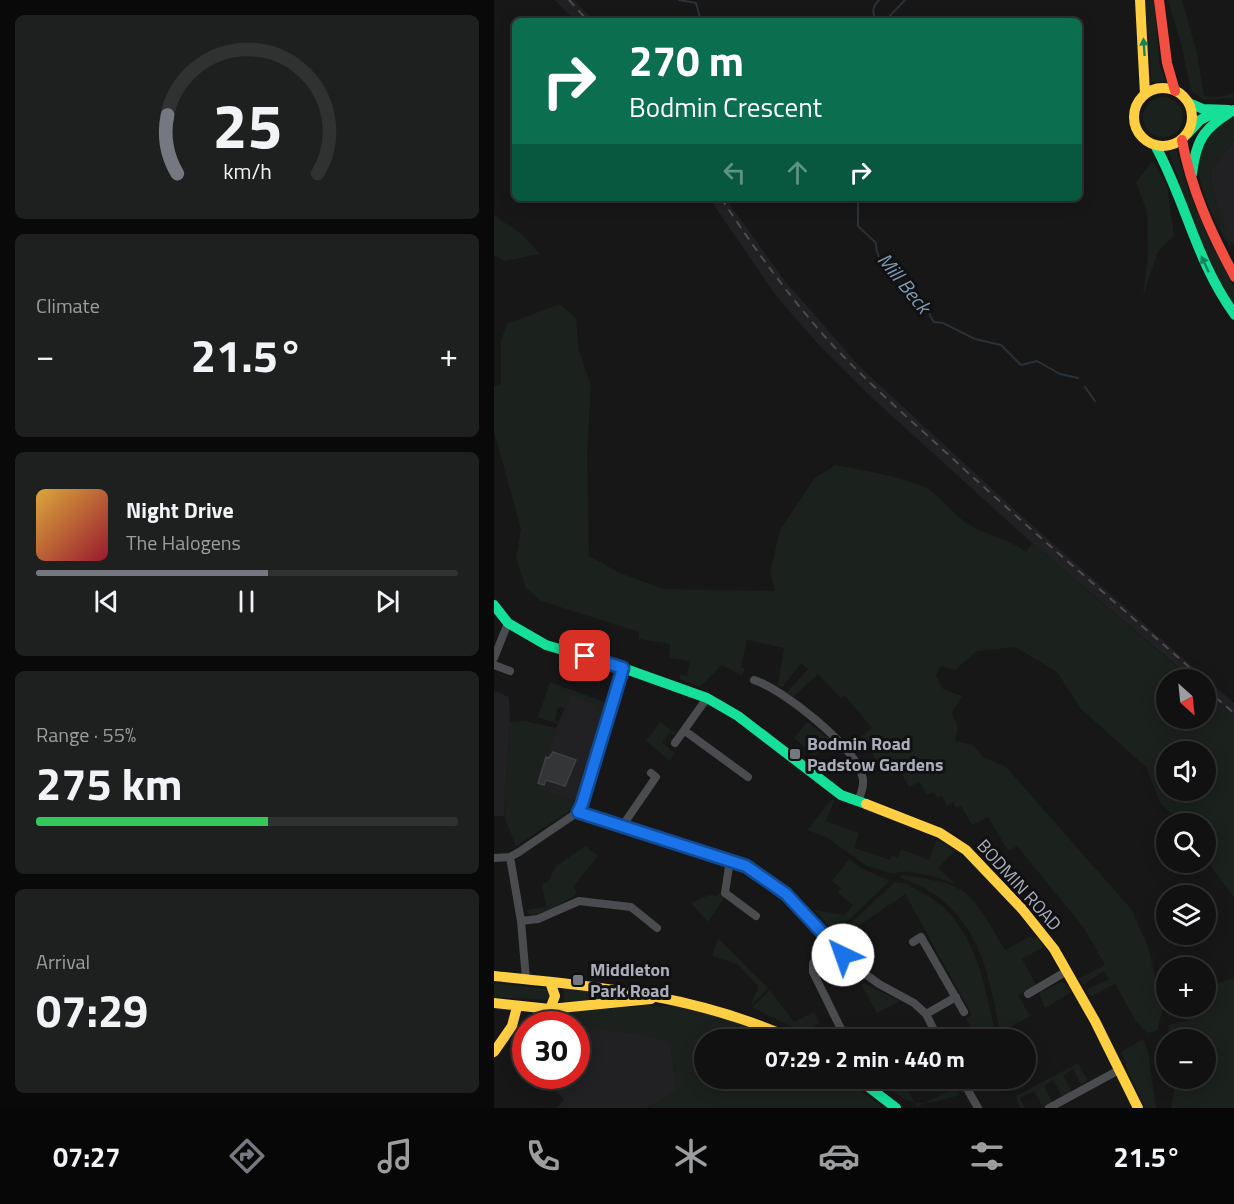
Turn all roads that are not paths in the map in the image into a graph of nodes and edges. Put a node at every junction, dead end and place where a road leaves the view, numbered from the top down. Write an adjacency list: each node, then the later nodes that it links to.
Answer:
1 (1140, 0): 4 (main road, one-way to 1)
2 (1159, 0): 3 (main road)
3 (1175, 91): 4 (main road); 5 (main road)
4 (1145, 94): 9 (main road)
5 (1189, 103): 7 (main road); 8 (main road)
6 (1234, 109): 7 (main road); 10 (main road)
7 (1218, 111): 8 (main road)
8 (1184, 137): 9 (main road); 10 (main road)
9 (1155, 145): 12 (main road, one-way to 9)
10 (1191, 178): 11 (main road)
11 (1235, 277)
12 (1235, 315)
13 (494, 605): 14 (main road, BODMIN ROAD)
14 (508, 623): 15 (street); 17 (main road, BODMIN ROAD)
15 (494, 658)
16 (494, 665): 18 (street)
17 (623, 668): 20 (main road, BODMIN ROAD); 26 (street)
18 (510, 671)
19 (754, 680): 25 (street)
20 (707, 698): 21 (street); 25 (main road, BODMIN ROAD)
21 (685, 731): 22 (street); 24 (street)
22 (676, 742)
23 (651, 773): 27 (street)
24 (748, 777)
25 (858, 802): 36 (main road, BODMIN ROAD)
26 (578, 812): 27 (street); 28 (street)
27 (623, 827): 30 (street)
28 (510, 857): 29 (street); 32 (street)
29 (494, 858)
30 (730, 860): 31 (street); 35 (street)
31 (756, 916)
32 (521, 921): 33 (street); 38 (street)
33 (657, 928)
34 (913, 942): 41 (street)
35 (833, 944): 47 (street); 49 (street)
36 (1067, 971): 40 (street); 52 (main road, BODMIN ROAD)
37 (494, 976): 38 (main road)
38 (526, 979): 39 (main road)
39 (550, 982): 42 (main road); 45 (main road)
40 (1028, 994)
41 (956, 997): 46 (street); 47 (street)
42 (663, 998): 45 (main road); 48 (main road)
43 (494, 1003): 44 (main road)
44 (517, 1007): 45 (main road); 51 (main road)
45 (550, 1009)
46 (964, 1012)
47 (926, 1014): 50 (street)
48 (770, 1029)
49 (841, 1029)
50 (933, 1029)
51 (494, 1052)
52 (1119, 1070): 57 (street); 58 (main road, BODMIN ROAD)
53 (871, 1089): 55 (main road)
54 (967, 1089): 56 (street)
55 (896, 1108)
56 (978, 1108)
57 (1049, 1108)
58 (1138, 1108)

